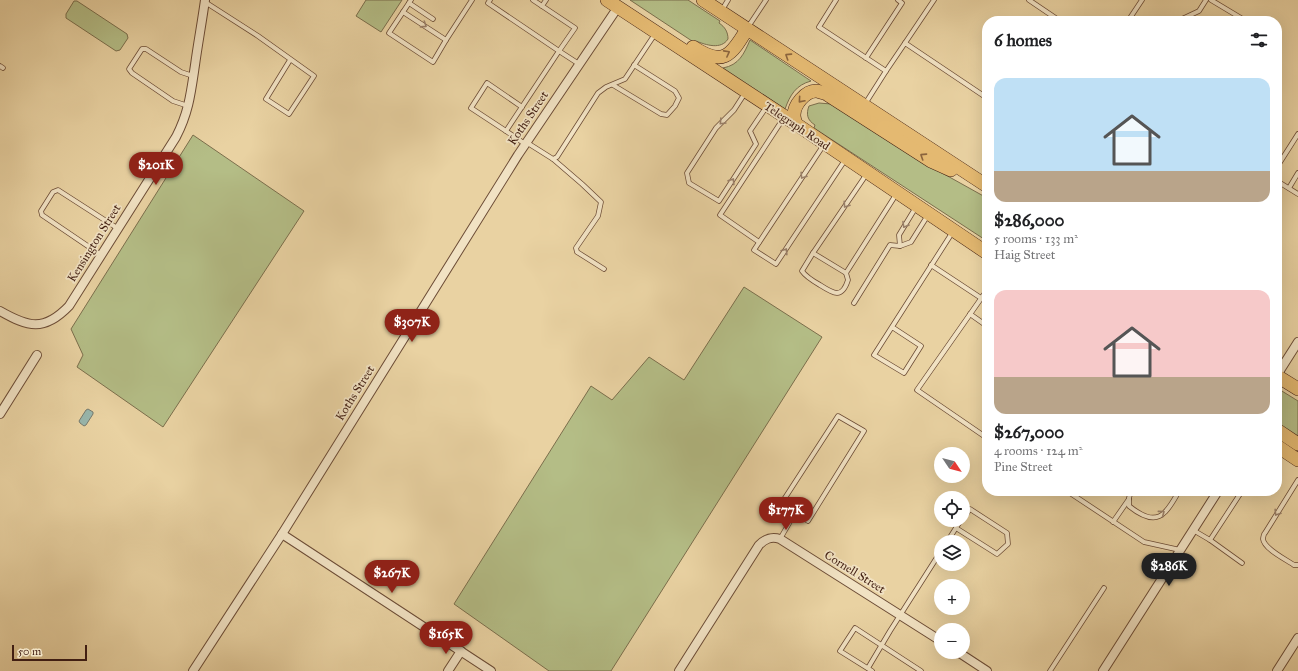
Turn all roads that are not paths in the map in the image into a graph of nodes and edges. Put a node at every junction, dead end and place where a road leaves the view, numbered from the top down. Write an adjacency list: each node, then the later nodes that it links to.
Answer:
1 (472, 0): 29 (lane)
2 (490, 0): 31 (lane)
3 (533, 0): 19 (lane)
4 (546, 0): 19 (lane)
5 (607, 0): 18 (main road, Telegraph Road)
6 (703, 0): 21 (main road)
7 (728, 0): 21 (lane)
8 (766, 0): 27 (lane)
9 (836, 0): 32 (lane)
10 (898, 0): 32 (lane)
11 (934, 0): 30 (lane)
12 (1029, 0): 22 (lane)
13 (1142, 0): 23 (lane)
14 (1206, 0): 24 (lane)
15 (1211, 0): 25 (lane)
16 (205, 1): 33 (lane); 37 (street, Kensington Street)
17 (410, 1): 20 (lane); 26 (lane)
18 (620, 4): 27 (main road, one-way to 27); 28 (main road, Telegraph Road); 34 (street, Koths Street)
19 (542, 6): 31 (lane)
20 (403, 12): 29 (lane, one-way to 29); 29 (lane)
21 (721, 12): 27 (main road)
22 (1053, 16)
23 (1131, 16)
24 (1190, 16)
25 (1238, 16)
26 (433, 19)
27 (747, 29): 42 (main road, one-way to 27)
28 (656, 32): 35 (lane); 39 (main road, Telegraph Road)
29 (446, 40)
30 (905, 43): 36 (lane); 40 (lane)
31 (560, 51): 34 (lane); 44 (lane)
32 (866, 58): 36 (lane)
33 (290, 60): 33 (lane)
34 (579, 64): 49 (street, Koths Street)
35 (634, 65): 38 (lane); 38 (lane)
36 (886, 72): 42 (lane)
37 (193, 76): 43 (street, Kensington Street); 43 (lane)
38 (613, 85): 52 (lane)
39 (746, 92): 41 (main road, Telegraph Road); 41 (lane, one-way to 41)
40 (982, 95)
41 (767, 105): 45 (main road, Telegraph Road)
42 (864, 105): 56 (main road)
43 (188, 106): 64 (street, Kensington Street)
44 (522, 107): 47 (lane); 47 (lane)
45 (784, 117): 46 (main road, Telegraph Road); 66 (lane)
46 (796, 124): 50 (main road, Telegraph Road); 56 (main road, one-way to 46)
47 (506, 132): 49 (lane)
48 (1298, 134): 53 (lane)
49 (526, 143): 52 (lane); 102 (street, Koths Street)
50 (824, 144): 51 (main road, Telegraph Road); 66 (lane, one-way to 66)
51 (846, 158): 54 (main road, Telegraph Road); 66 (lane, one-way to 51)
52 (553, 159): 72 (lane)
53 (1282, 159)
54 (867, 173): 60 (main road, Telegraph Road); 69 (lane, one-way to 69)
55 (1298, 173): 59 (lane)
56 (972, 176): 57 (main road)
57 (982, 183)
58 (1282, 184): 59 (lane)
59 (1289, 188): 61 (lane)
60 (897, 193): 62 (main road, Telegraph Road); 73 (lane)
61 (1298, 194)
62 (917, 206): 63 (main road, Telegraph Road); 67 (lane, one-way to 67)
63 (928, 214): 65 (main road, Telegraph Road); 67 (lane)
64 (117, 228): 70 (street, Kensington Street); 70 (lane)
65 (953, 230): 68 (main road, Telegraph Road); 71 (lane)
66 (759, 242)
67 (900, 246): 75 (lane)
68 (982, 250)
69 (813, 253): 73 (lane); 73 (lane)
70 (101, 255): 76 (street, Kensington Street)
71 (931, 265): 74 (lane); 79 (lane)
72 (604, 269)
73 (846, 273)
74 (981, 298): 77 (lane)
75 (854, 303)
76 (0, 311)
77 (970, 314): 78 (lane); 87 (lane)
78 (982, 322)
79 (892, 327): 79 (lane)
80 (1298, 342): 82 (street)
81 (37, 355): 85 (street)
82 (1282, 367)
83 (1282, 378): 84 (main road)
84 (1298, 389)
85 (0, 414)
86 (1282, 433): 88 (main road)
87 (982, 435)
88 (1298, 444)
89 (1282, 449): 90 (main road)
90 (1298, 460)
91 (1298, 480): 109 (lane, one-way to 109)
92 (1074, 496): 99 (lane)
93 (1176, 496): 96 (lane, one-way to 93)
94 (1215, 496): 101 (street)
95 (1239, 496): 105 (lane)
96 (1129, 498): 99 (lane)
97 (970, 508): 100 (lane)
98 (795, 513): 98 (lane); 104 (lane)
99 (1113, 522): 106 (lane)
100 (956, 528): 103 (lane)
101 (1193, 530): 105 (lane); 106 (street)
102 (282, 534): 115 (street); 118 (street, Koths Street)
103 (952, 535)
104 (780, 539): 111 (street, Cornell Street); 121 (street)
105 (1210, 540): 108 (lane)
106 (1180, 550): 125 (street)
107 (934, 562): 111 (lane)
108 (1242, 563)
109 (1298, 565)
110 (1104, 588): 124 (lane)
111 (900, 615): 112 (street, Cornell Street); 114 (lane)
112 (934, 637)
113 (1298, 638): 126 (street)
114 (882, 646): 117 (lane); 117 (lane); 122 (lane)
115 (461, 651): 119 (street); 120 (street)
116 (969, 659): 123 (street)
117 (870, 670)
118 (193, 671)
119 (448, 671)
120 (491, 671)
121 (679, 671)
122 (921, 671)
123 (988, 671)
124 (1050, 671)
125 (1103, 671)
126 (1277, 671)

